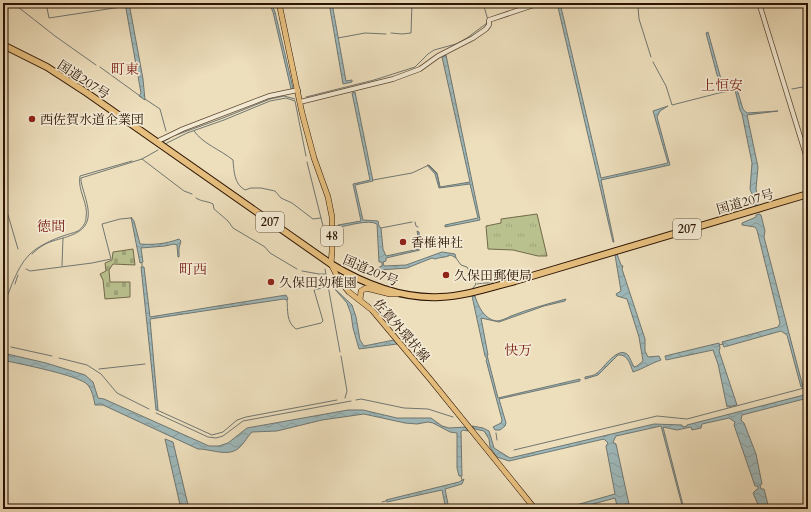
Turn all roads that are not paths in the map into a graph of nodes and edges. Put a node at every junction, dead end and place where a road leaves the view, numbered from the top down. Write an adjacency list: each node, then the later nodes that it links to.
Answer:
1 (280, 3): 5 (main road, 48)
2 (540, 3): 6 (street)
3 (759, 3): 8 (street)
4 (3, 45): 7 (highway, 国道207号 / 207)
5 (298, 90): 6 (main road, 48); 7 (street)
6 (300, 102): 10 (main road, 48)
7 (156, 142): 10 (highway, 国道207号 / 207)
8 (808, 162)
9 (808, 194): 11 (highway, 国道207号 / 207)
10 (331, 264): 11 (highway, 国道207号 / 207); 12 (main road, 佐賀外環状線 / 48)
11 (403, 295): 12 (main road)
12 (360, 300): 13 (main road, 佐賀外環状線 / 48)
13 (535, 509)

